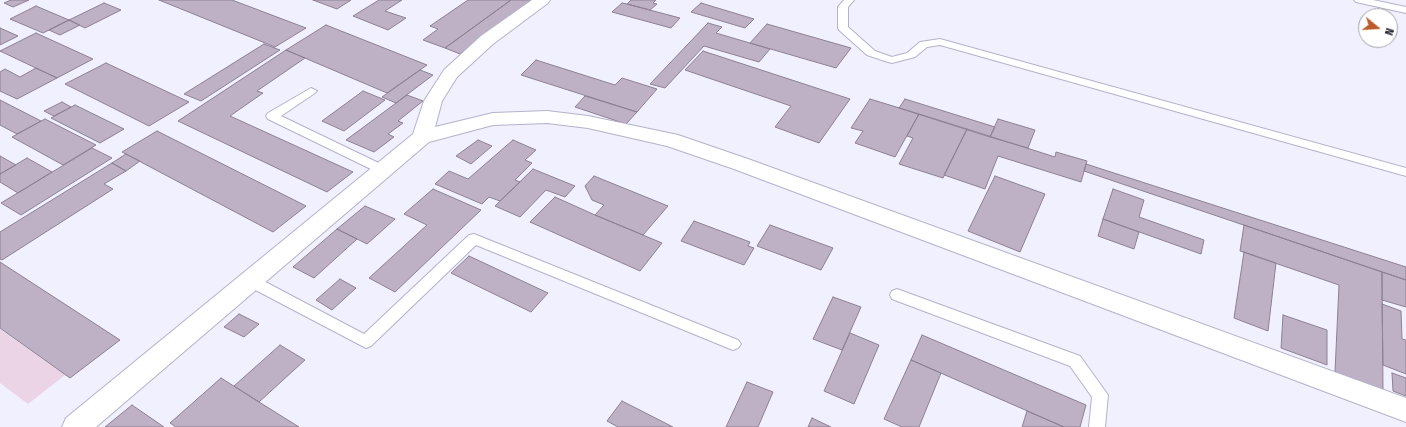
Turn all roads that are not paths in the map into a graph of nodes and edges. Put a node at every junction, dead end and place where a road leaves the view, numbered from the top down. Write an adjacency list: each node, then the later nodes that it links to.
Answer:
1 (542, 0): 6 (street)
2 (849, 0): 8 (lane)
3 (1359, 0): 4 (lane)
4 (1406, 10)
5 (311, 91): 7 (lane)
6 (422, 137): 7 (street); 12 (street)
7 (383, 170): 9 (street)
8 (1406, 172)
9 (251, 281): 11 (lane); 13 (street)
10 (897, 295): 14 (lane)
11 (733, 344)
12 (1406, 410)
13 (76, 427)
14 (1097, 427)

